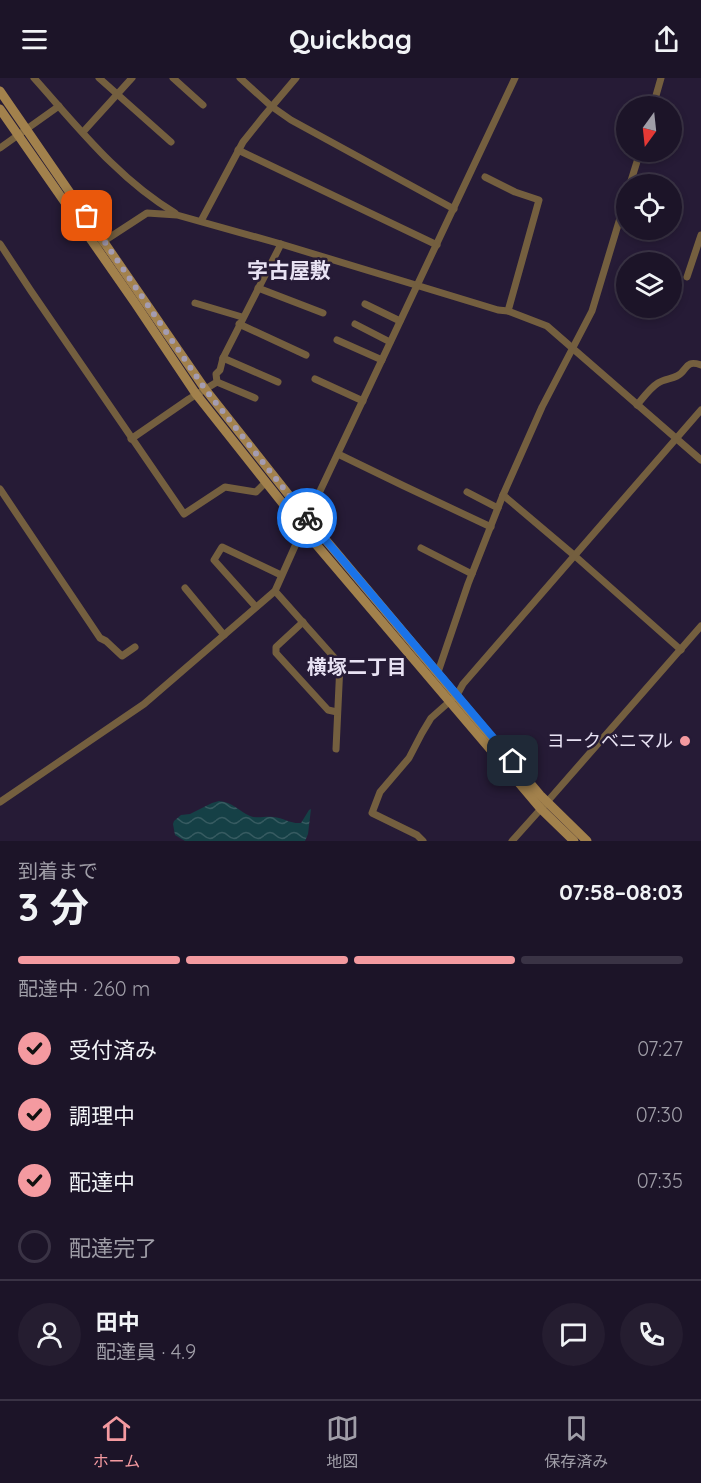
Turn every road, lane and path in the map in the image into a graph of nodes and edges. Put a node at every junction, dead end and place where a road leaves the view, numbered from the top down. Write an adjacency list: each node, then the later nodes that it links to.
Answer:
1 (34, 78): 13 (street)
2 (99, 78): 10 (street)
3 (132, 78): 10 (street)
4 (173, 78): 12 (street)
5 (240, 78): 14 (street)
6 (296, 78): 14 (street)
7 (515, 78): 23 (street)
8 (662, 78): 11 (street)
9 (0, 91): 16 (street)
10 (117, 94): 17 (street); 19 (street)
11 (656, 96)
12 (203, 105)
13 (59, 106): 16 (street); 17 (street)
14 (272, 106): 21 (street); 23 (street)
15 (0, 109): 18 (street)
16 (27, 129): 18 (street); 29 (street)
17 (83, 132): 24 (street)
18 (18, 135): 20 (street); 29 (street)
19 (171, 142)
20 (0, 148)
21 (238, 150): 25 (street); 31 (street)
22 (484, 177): 37 (street)
23 (454, 209): 31 (street)
24 (177, 215): 25 (street); 29 (street)
25 (201, 221): 30 (street)
26 (616, 231): 44 (street)
27 (701, 234): 32 (street)
28 (0, 244): 58 (street)
29 (99, 244): 52 (street); 53 (street)
30 (281, 244): 33 (street); 34 (street)
31 (437, 245): 33 (street)
32 (687, 276)
33 (417, 286): 37 (street); 40 (street)
34 (258, 288): 38 (street); 39 (street)
35 (195, 303): 39 (street)
36 (365, 304): 40 (street)
37 (508, 311): 44 (street)
38 (323, 313)
39 (241, 320): 45 (street); 46 (street)
40 (400, 321): 43 (street)
41 (355, 324): 43 (street)
42 (337, 340): 47 (street)
43 (390, 342): 47 (street)
44 (573, 348): 56 (street); 65 (street)
45 (306, 355)
46 (223, 358): 50 (street); 51 (street)
47 (382, 360): 55 (street)
48 (701, 365): 56 (street)
49 (315, 379): 55 (street)
50 (217, 382): 52 (street); 54 (street)
51 (278, 382)
52 (205, 389): 53 (street); 67 (street)
53 (196, 394): 58 (street); 62 (street)
54 (255, 398)
55 (363, 401): 60 (street)
56 (637, 405): 59 (street)
57 (701, 410): 59 (street)
58 (131, 439): 62 (street)
59 (676, 439): 61 (street); 71 (street)
60 (338, 454): 67 (street); 68 (street)
61 (701, 460)
62 (267, 482): 69 (street)
63 (0, 489): 80 (street)
64 (466, 492): 66 (street)
65 (503, 495): 66 (street); 71 (street)
66 (498, 508): 68 (street)
67 (308, 519): 69 (street); 82 (street)
68 (491, 526): 72 (street)
69 (303, 530): 73 (street); 83 (street)
70 (421, 549): 72 (street)
71 (575, 556): 81 (street); 83 (street)
72 (472, 574): 82 (street)
73 (281, 575): 75 (street); 76 (street)
74 (185, 588): 79 (street)
75 (275, 591): 76 (street); 77 (street)
76 (256, 607): 79 (street)
77 (303, 622): 84 (street); 84 (street)
78 (701, 626): 81 (street)
79 (224, 635): 86 (street)
80 (135, 647)
81 (681, 650): 87 (street)
82 (438, 672): 83 (street)
83 (454, 698): 87 (street); 88 (street)
84 (337, 712): 85 (street)
85 (336, 749)
86 (0, 802)
87 (544, 806): 89 (street); 90 (street); 91 (street)
88 (423, 841)
89 (512, 841)
90 (573, 841)
91 (587, 841)

